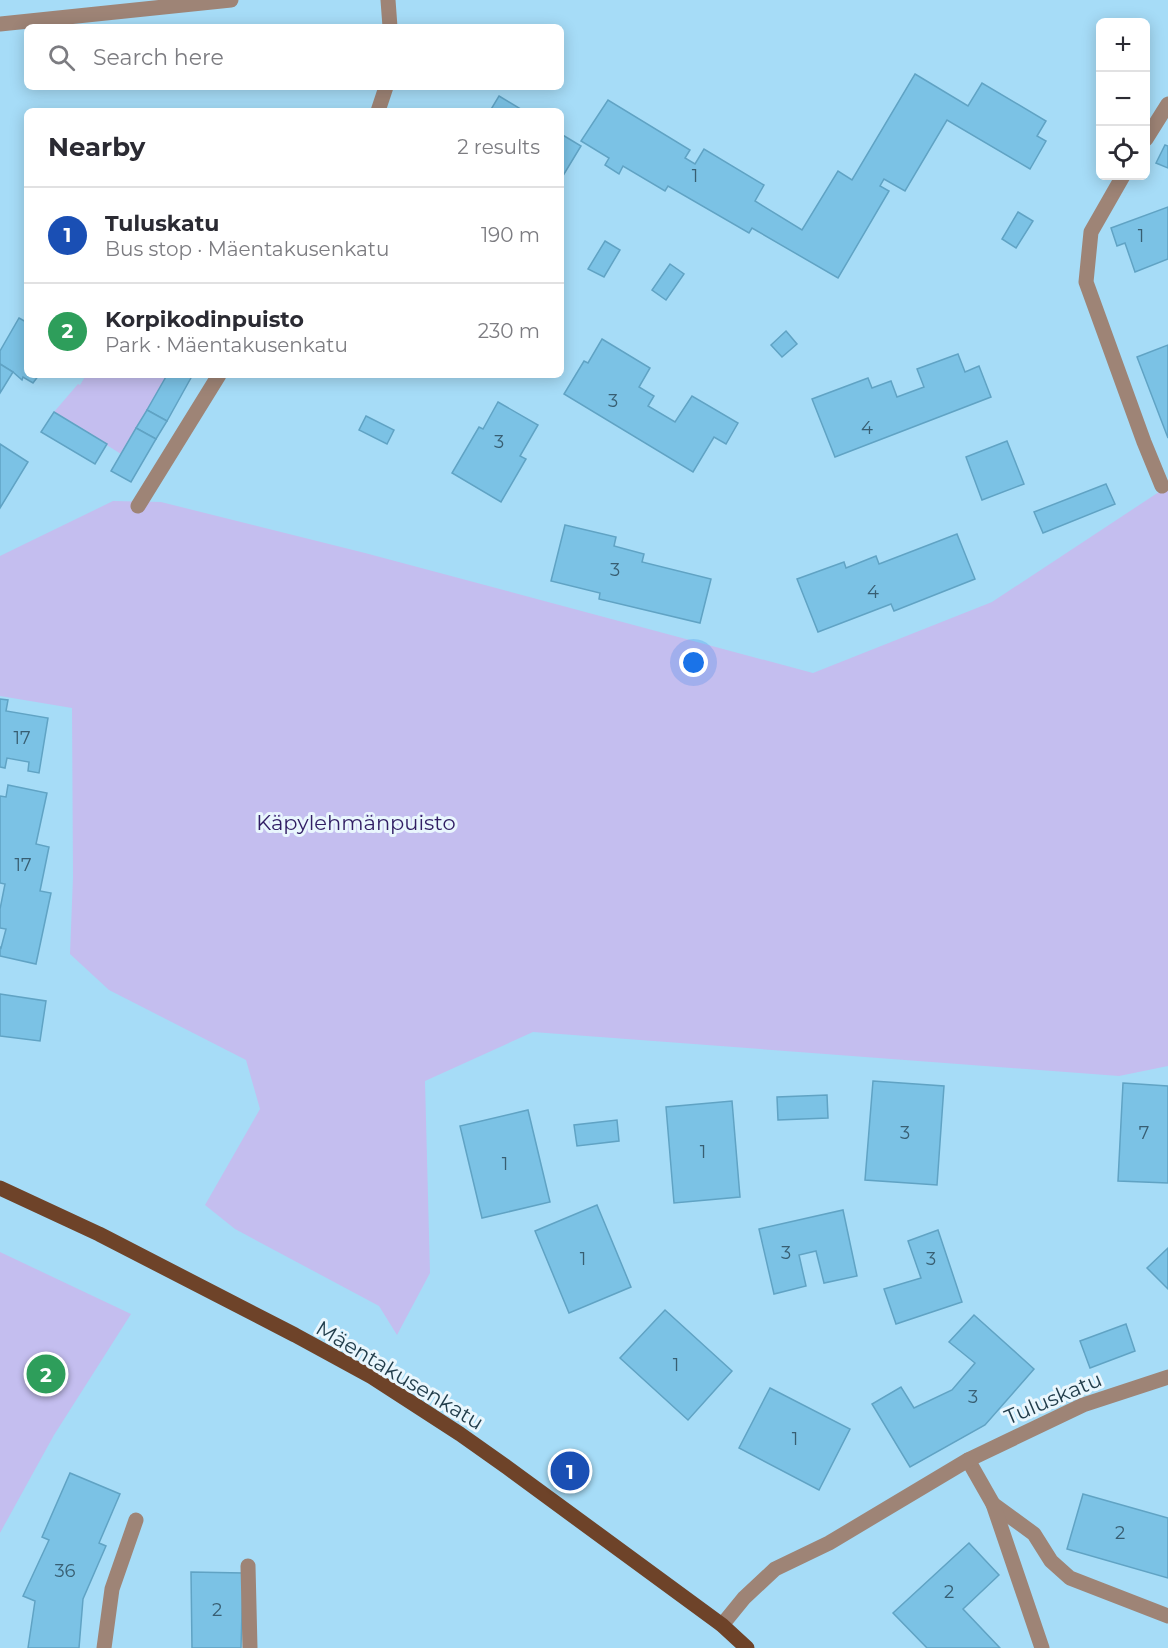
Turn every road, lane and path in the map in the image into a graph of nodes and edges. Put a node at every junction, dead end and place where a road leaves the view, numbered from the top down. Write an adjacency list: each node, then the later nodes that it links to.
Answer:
1 (231, 0): 3 (street)
2 (388, 0): 4 (street)
3 (0, 24)
4 (390, 24)
5 (385, 90): 7 (street)
6 (1168, 104): 8 (street)
7 (379, 108)
8 (1150, 133)
9 (1121, 180): 11 (street)
10 (217, 378): 12 (street)
11 (1162, 486)
12 (138, 506)
13 (0, 1188): 20 (main road, Mäentakusenkatu)
14 (1168, 1377): 15 (street, Tuluskatu)
15 (968, 1460): 16 (street); 20 (street, Tuluskatu)
16 (993, 1504): 19 (street); 24 (street)
17 (136, 1520): 21 (street)
18 (248, 1566): 22 (street)
19 (1168, 1616)
20 (722, 1625): 23 (main road, Mäentakusenkatu)
21 (104, 1648)
22 (250, 1648)
23 (747, 1648)
24 (1042, 1648)

